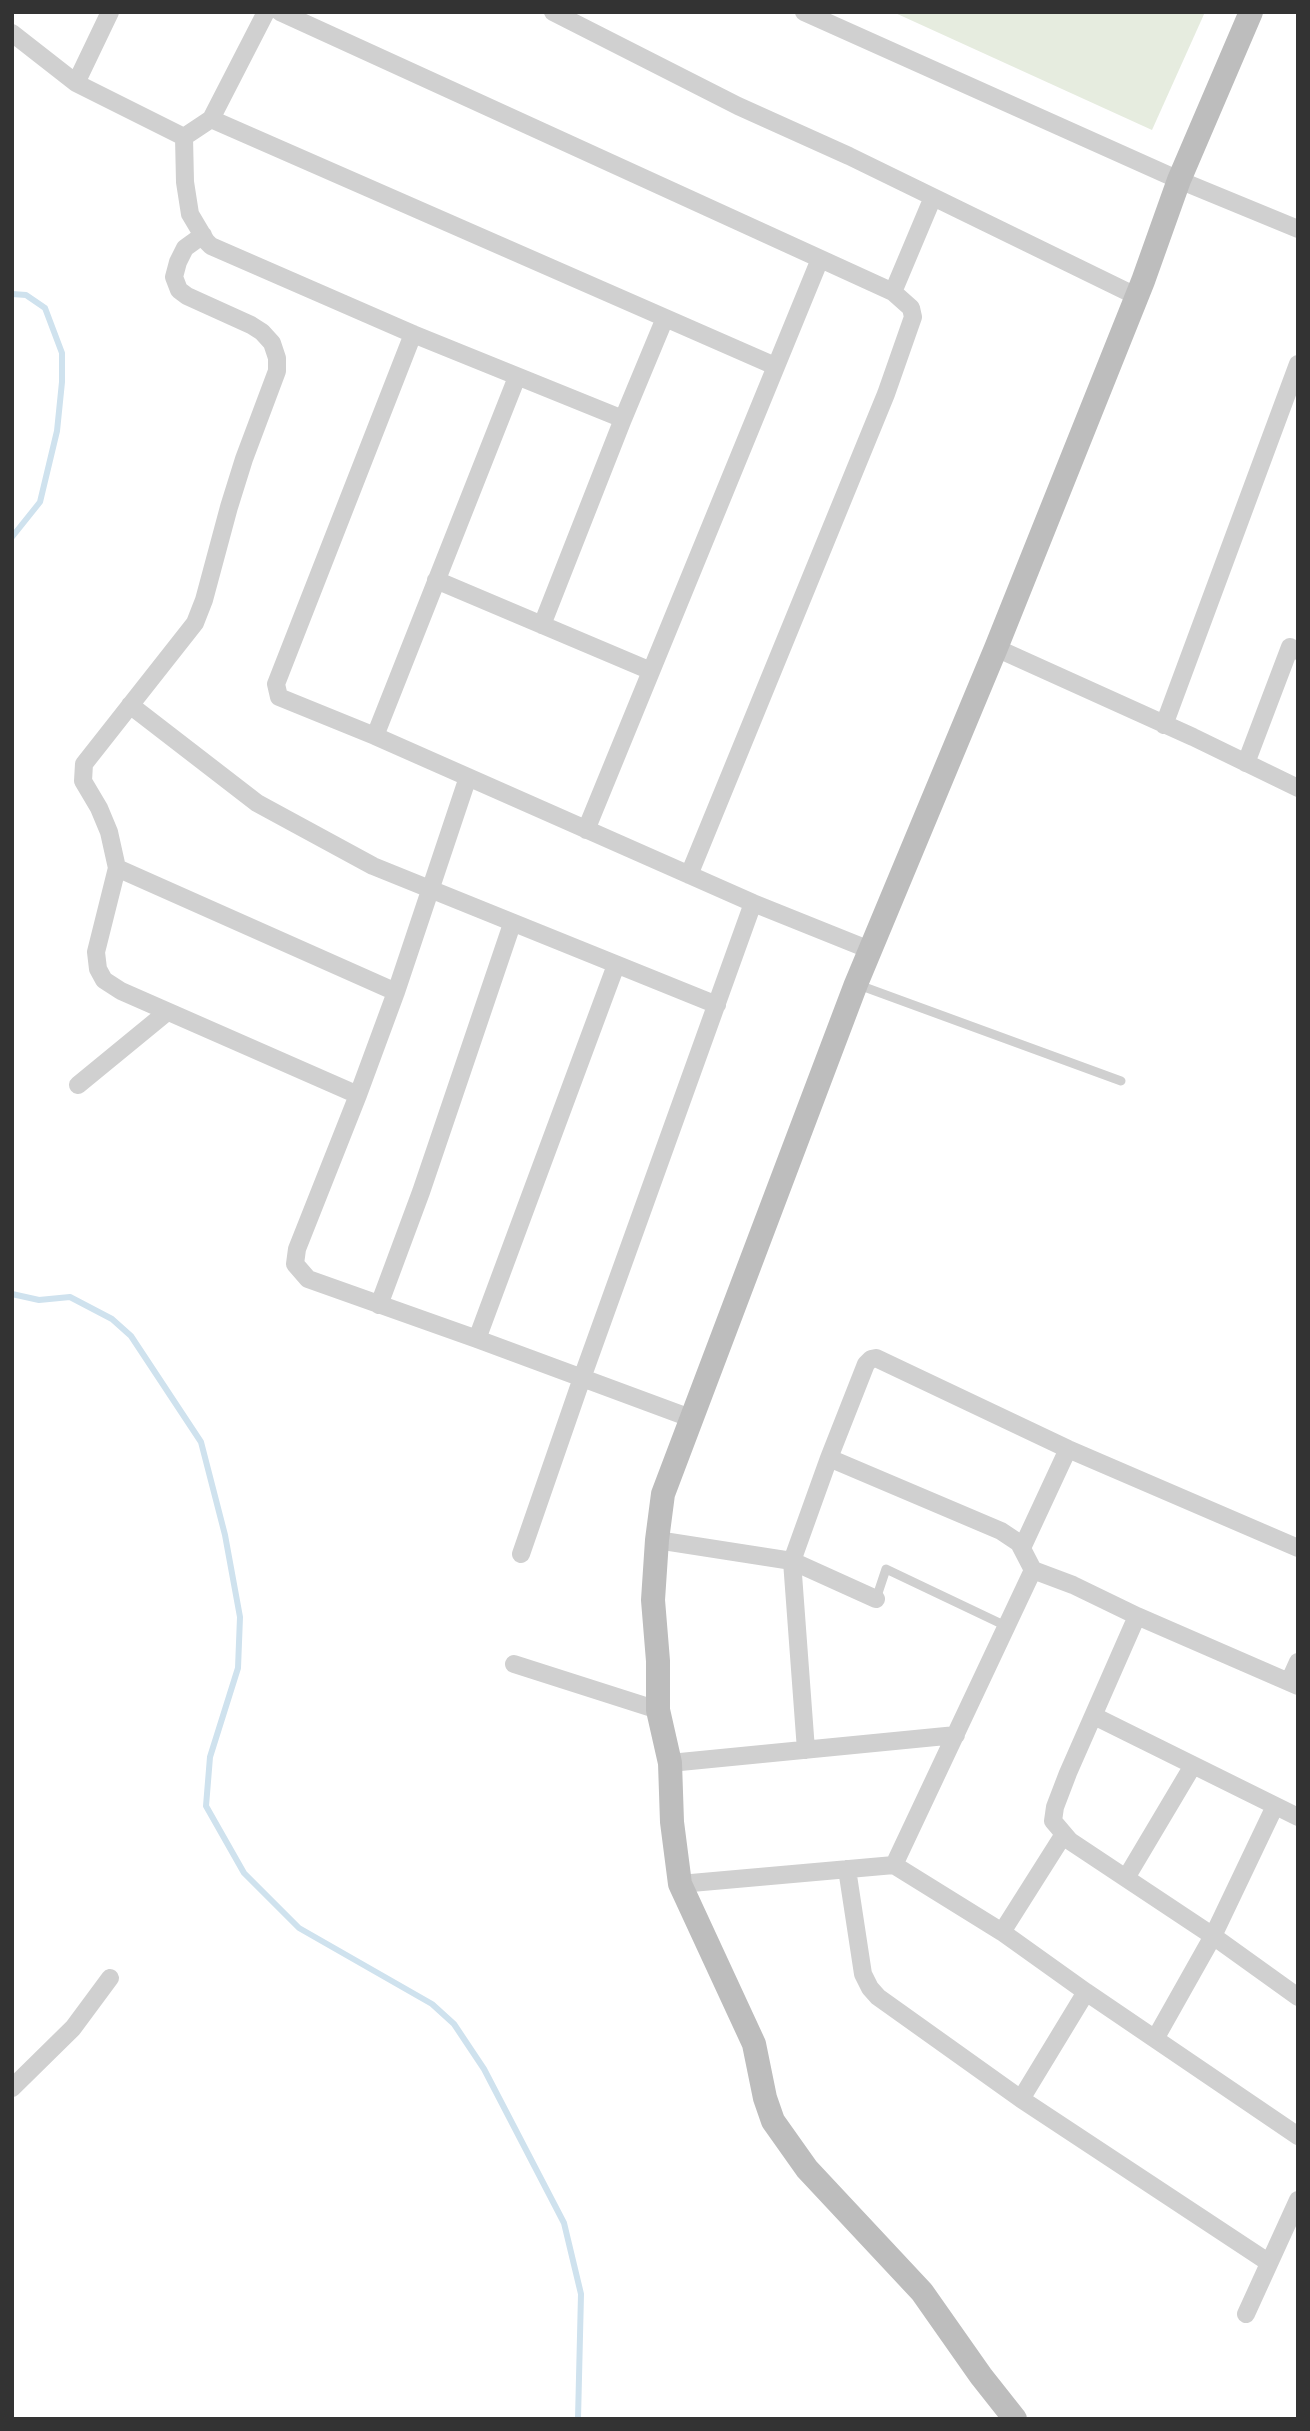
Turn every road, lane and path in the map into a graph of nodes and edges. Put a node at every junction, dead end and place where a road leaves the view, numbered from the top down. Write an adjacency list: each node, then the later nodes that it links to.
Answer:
1 (110, 12): 8 (street)
2 (266, 12): 9 (street)
3 (280, 12): 15 (street)
4 (553, 12): 12 (street)
5 (804, 12): 11 (street)
6 (1251, 12): 11 (main road)
7 (12, 33): 8 (street)
8 (76, 83): 10 (street)
9 (211, 119): 10 (street); 18 (street)
10 (184, 137): 14 (street)
11 (1179, 180): 13 (street); 17 (main road)
12 (933, 197): 16 (street); 17 (street)
13 (1298, 229)
14 (203, 235): 19 (street); 29 (street)
15 (820, 259): 16 (street); 21 (street)
16 (894, 292): 37 (street)
17 (1136, 296): 26 (main road)
18 (665, 318): 21 (street); 23 (street)
19 (413, 334): 22 (street); 31 (street)
20 (1298, 364): 30 (street)
21 (775, 366): 28 (street)
22 (517, 377): 23 (street); 24 (street)
23 (623, 419): 25 (street)
24 (436, 580): 25 (street); 31 (street)
25 (542, 625): 28 (street)
26 (996, 649): 30 (street); 41 (main road)
27 (1298, 651): 32 (street)
28 (651, 671): 35 (street)
29 (130, 705): 36 (street); 38 (street)
30 (1164, 725): 32 (street)
31 (375, 736): 33 (street)
32 (1245, 762): 34 (street)
33 (468, 776): 35 (street); 38 (street)
34 (1298, 788)
35 (586, 830): 37 (street)
36 (117, 869): 44 (street); 46 (street)
37 (689, 875): 39 (street)
38 (430, 890): 40 (street); 44 (street)
39 (753, 904): 41 (street); 45 (street)
40 (512, 924): 42 (street); 50 (street)
41 (870, 950): 43 (main road)
42 (616, 965): 45 (street); 51 (street)
43 (856, 984): 47 (lane); 53 (main road)
44 (396, 992): 49 (street)
45 (716, 1005): 52 (street)
46 (167, 1012): 48 (street); 49 (street)
47 (1121, 1081)
48 (78, 1084)
49 (358, 1095): 50 (street)
50 (379, 1305): 51 (street)
51 (477, 1339): 52 (street)
52 (582, 1378): 53 (street); 59 (street)
53 (693, 1419): 56 (main road)
54 (1068, 1449): 55 (street); 57 (street); 58 (street)
55 (829, 1458): 57 (street); 60 (street)
56 (657, 1540): 60 (street); 68 (main road)
57 (1023, 1548): 61 (street)
58 (1298, 1548)
59 (522, 1554)
60 (792, 1561): 62 (street); 71 (street)
61 (1033, 1570): 63 (street); 64 (street)
62 (876, 1598): 64 (lane)
63 (1137, 1616): 67 (street); 69 (street)
64 (1008, 1627): 70 (street)
65 (1298, 1662): 67 (street)
66 (514, 1664): 68 (street)
67 (1294, 1684)
68 (659, 1710): 72 (main road)
69 (1094, 1716): 73 (street); 76 (street)
70 (956, 1735): 71 (street); 77 (street)
71 (806, 1750): 72 (street)
72 (670, 1763): 80 (main road)
73 (1192, 1766): 74 (street); 79 (street)
74 (1275, 1806): 75 (street); 82 (street)
75 (1298, 1816)
76 (1064, 1834): 79 (street); 81 (street)
77 (894, 1865): 78 (street); 81 (street)
78 (847, 1869): 80 (street); 88 (street)
79 (1126, 1878): 82 (street)
80 (680, 1884): 93 (main road)
81 (1002, 1932): 84 (street)
82 (1213, 1936): 85 (street); 86 (street)
83 (110, 1978): 87 (street)
84 (1086, 1992): 86 (street); 88 (street)
85 (1298, 1997)
86 (1155, 2039): 89 (street)
87 (12, 2088)
88 (1021, 2099): 91 (street)
89 (1298, 2136)
90 (1298, 2200): 91 (street)
91 (1268, 2262): 92 (street)
92 (1246, 2314)
93 (1015, 2419)

